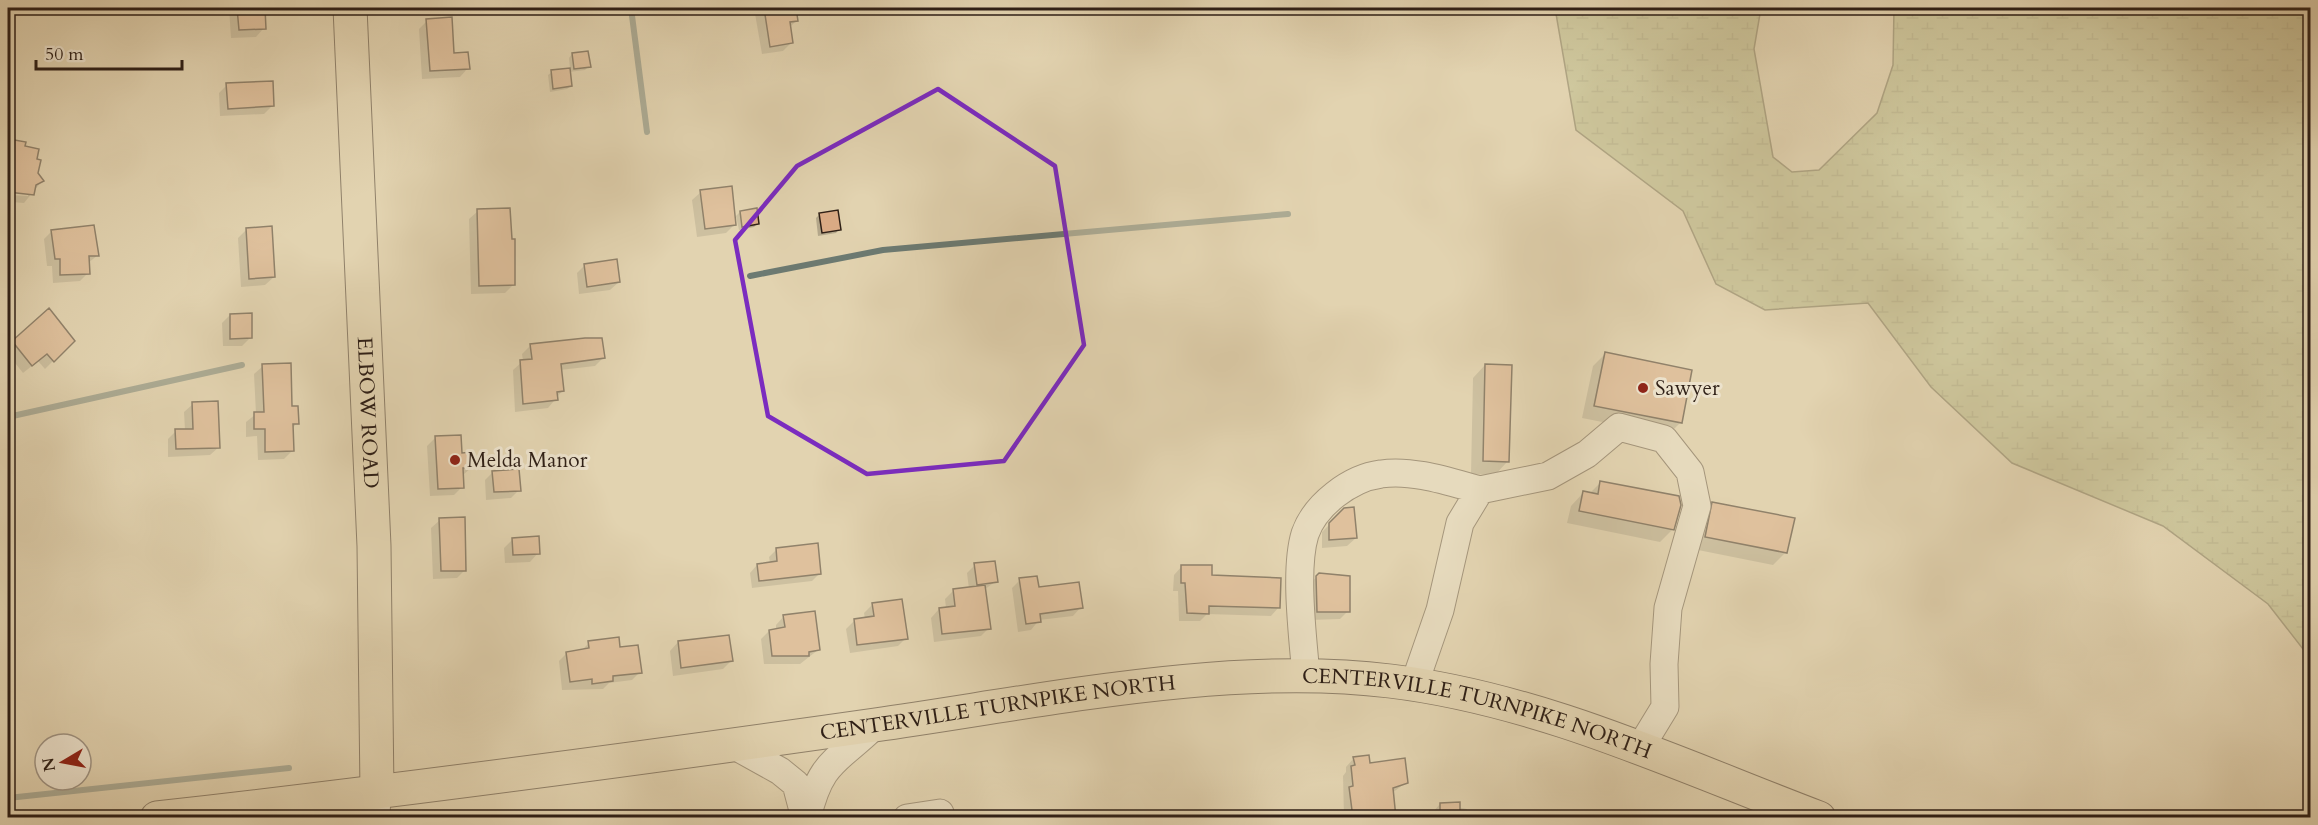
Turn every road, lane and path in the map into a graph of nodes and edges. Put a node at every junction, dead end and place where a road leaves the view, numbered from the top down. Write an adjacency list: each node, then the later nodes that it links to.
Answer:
1 (350, 8): 8 (main road, ELBOW ROAD)
2 (1480, 490): 3 (lane); 4 (lane); 7 (lane)
3 (1306, 676): 4 (main road, CENTERVILLE TURNPIKE NORTH); 5 (main road, CENTERVILLE TURNPIKE NORTH)
4 (1414, 685): 7 (main road, CENTERVILLE TURNPIKE NORTH)
5 (874, 725): 6 (main road, CENTERVILLE TURNPIKE NORTH); 10 (lane)
6 (735, 746): 8 (main road, CENTERVILLE TURNPIKE NORTH); 10 (lane)
7 (1640, 748): 13 (main road, CENTERVILLE TURNPIKE NORTH)
8 (376, 805): 9 (main road, CENTERVILLE TURNPIKE NORTH)
9 (157, 818)
10 (806, 818)
11 (907, 818): 12 (lane)
12 (941, 818)
13 (1819, 818)

